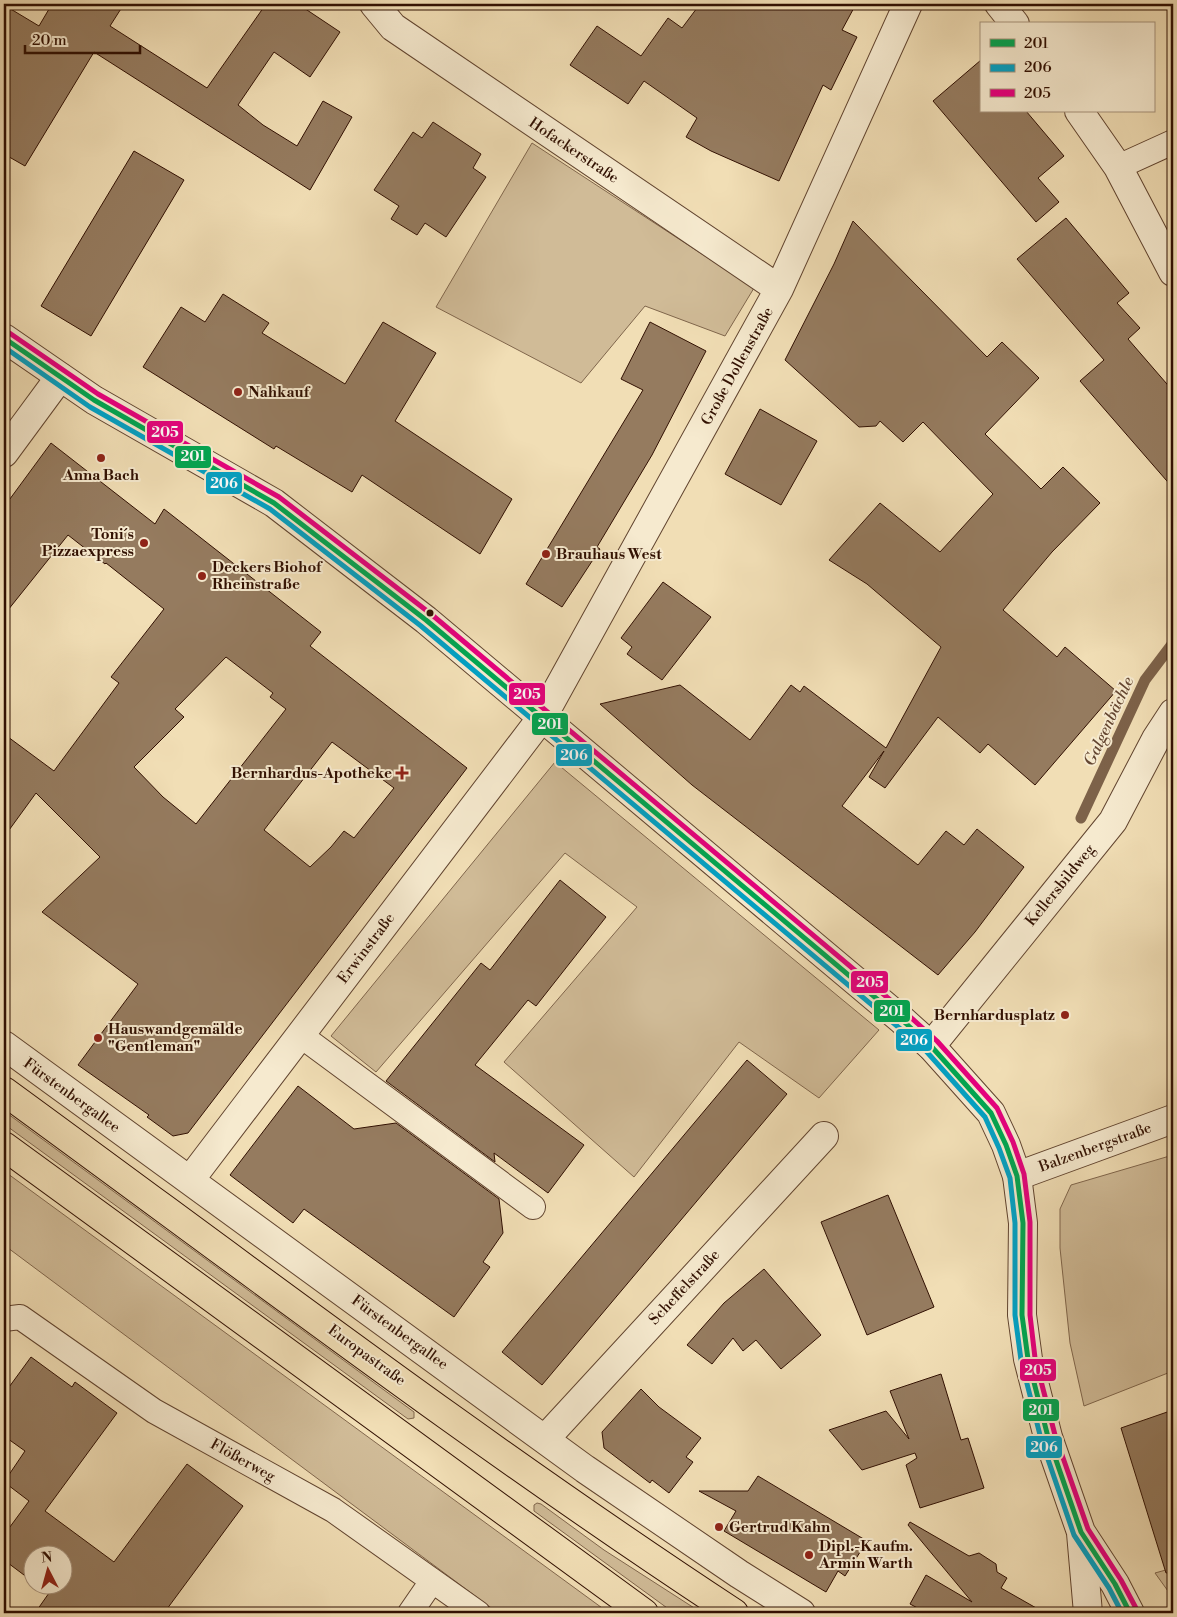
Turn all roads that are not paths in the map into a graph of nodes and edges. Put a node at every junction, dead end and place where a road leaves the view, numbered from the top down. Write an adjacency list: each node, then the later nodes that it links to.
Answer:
1 (374, 4): 9 (street, Hofackerstraße)
2 (908, 4): 9 (street, Große Dollenstraße)
3 (999, 4): 4 (street)
4 (1012, 22)
5 (1081, 112): 7 (street)
6 (1173, 142): 7 (lane)
7 (1118, 167): 8 (street)
8 (1173, 272)
9 (779, 289): 14 (street, Große Dollenstraße)
10 (4, 338): 11 (street)
11 (60, 377): 12 (street); 14 (street)
12 (4, 453)
13 (1173, 713): 17 (street, Kellersbildweg)
14 (543, 716): 15 (street, Erwinstraße); 17 (street)
15 (300, 1035): 23 (street, Erwinstraße); 24 (lane)
16 (4, 1045): 23 (street, Fürstenbergallee)
17 (931, 1046): 22 (street)
18 (4, 1091): 32 (main road, Europastraße)
19 (1173, 1119): 22 (street, Balzenbergstraße)
20 (824, 1136): 26 (street, Scheffelstraße)
21 (4, 1146): 31 (main road)
22 (1017, 1176): 27 (street)
23 (190, 1180): 26 (street, Fürstenbergallee)
24 (533, 1207)
25 (4, 1319): 28 (lane, Flößerweg)
26 (545, 1439): 33 (street, Fürstenbergallee)
27 (1081, 1532): 34 (street); 35 (street)
28 (432, 1581): 29 (lane); 30 (lane, Flößerweg)
29 (410, 1613)
30 (478, 1613)
31 (644, 1613)
32 (734, 1613)
33 (801, 1613)
34 (1088, 1613)
35 (1130, 1613)

